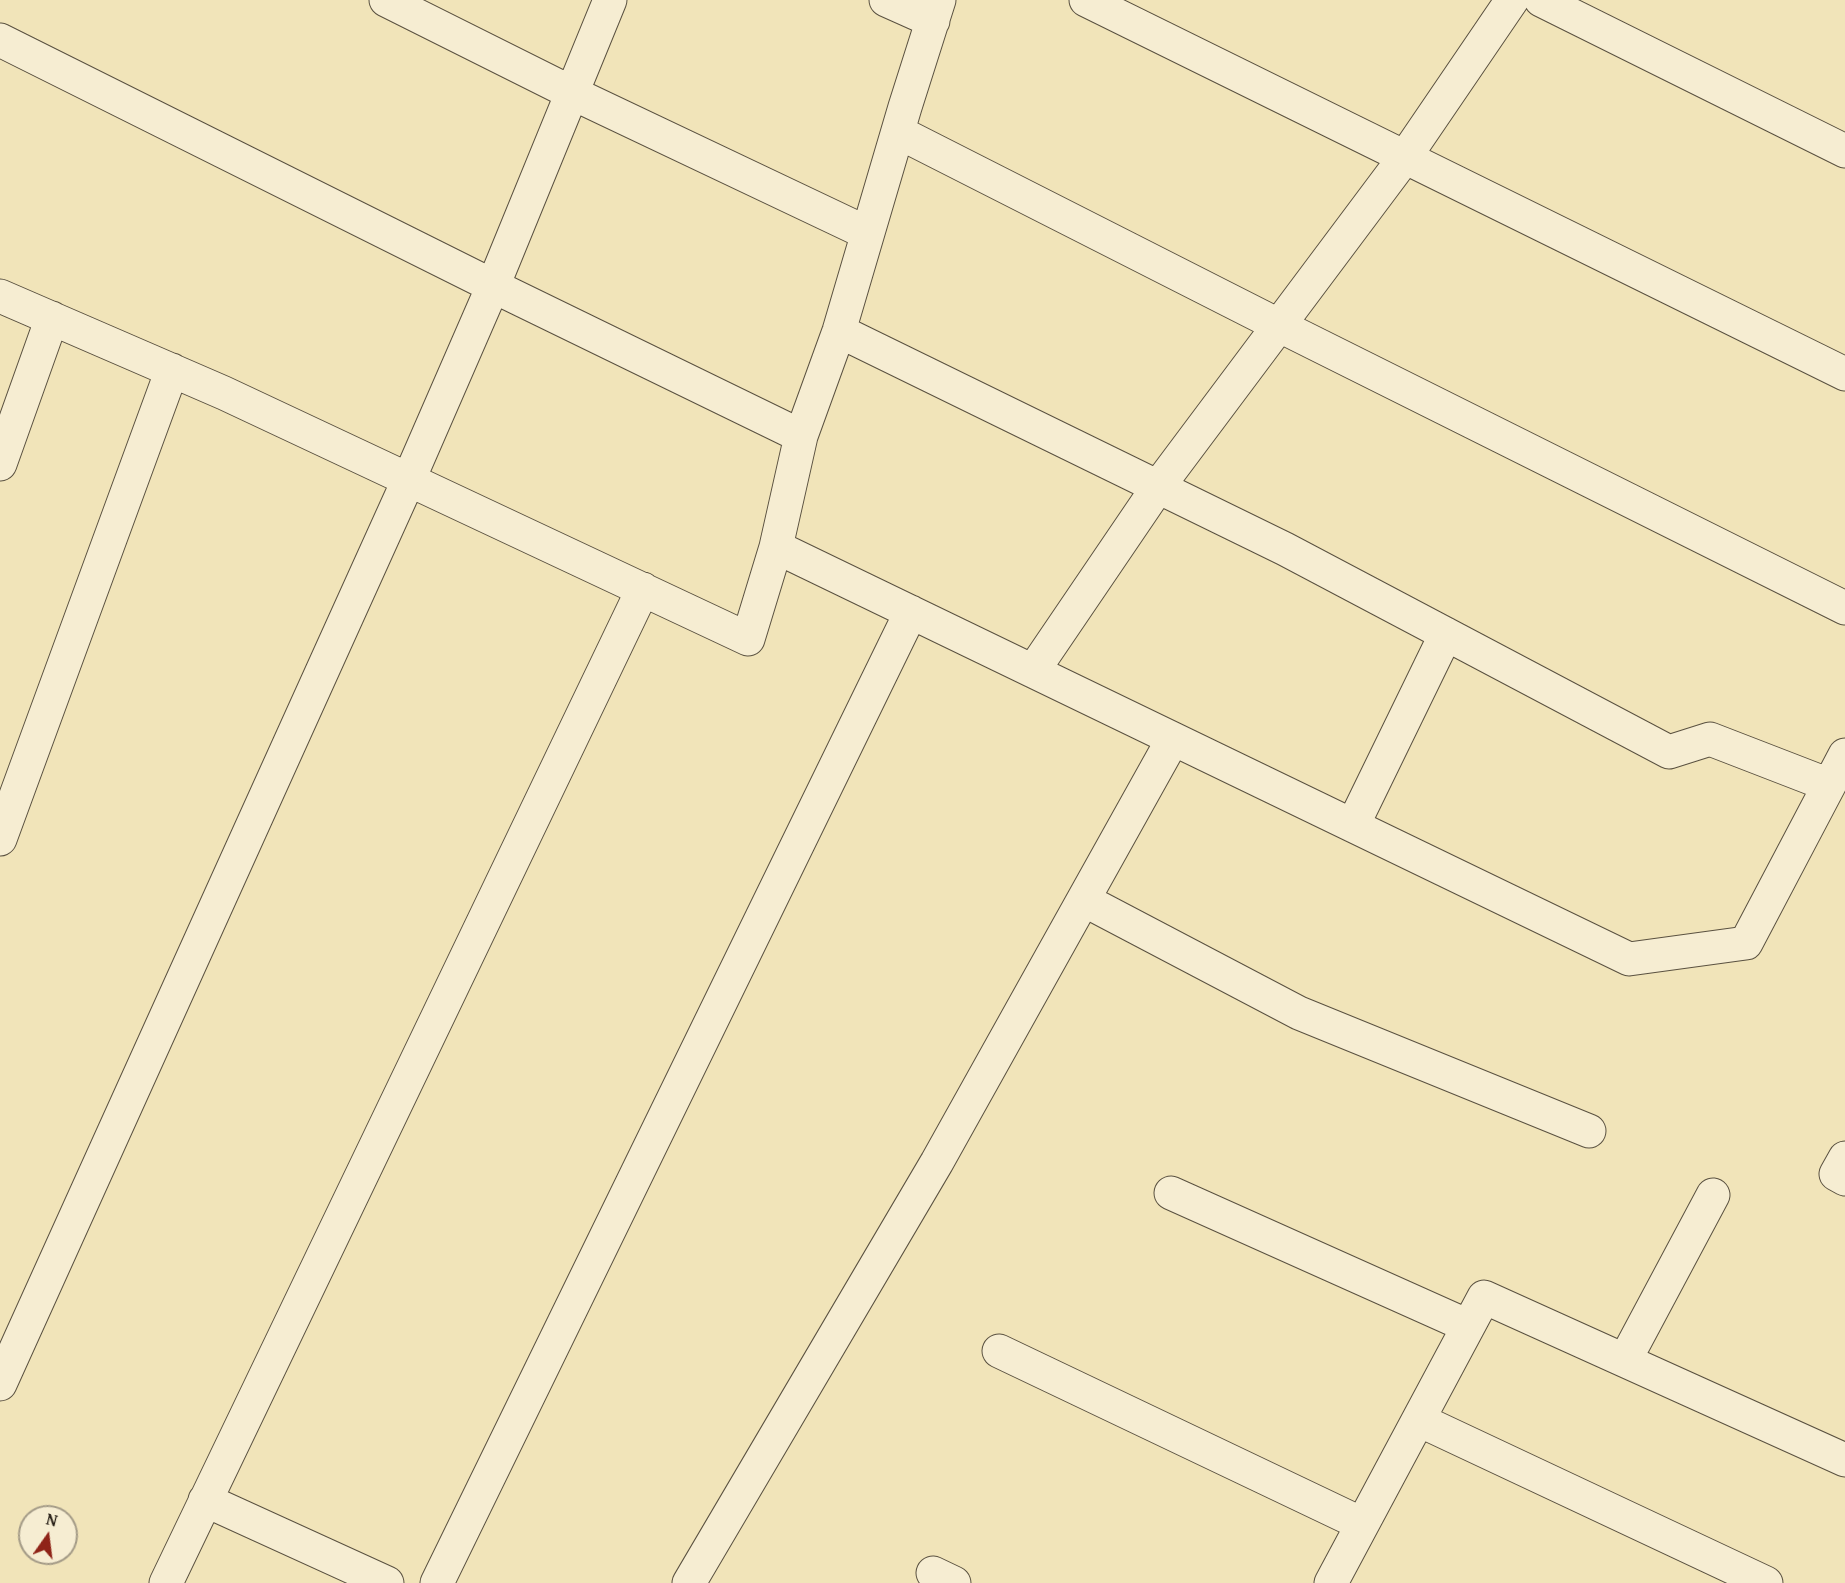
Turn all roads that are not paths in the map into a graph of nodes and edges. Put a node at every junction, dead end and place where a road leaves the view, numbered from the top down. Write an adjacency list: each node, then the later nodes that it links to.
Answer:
1 (386, 0): 9 (street)
2 (610, 0): 9 (street)
3 (886, 0): 7 (street)
4 (1086, 0): 12 (street)
5 (1512, 0): 12 (street)
6 (1541, 0): 11 (street)
7 (936, 11): 10 (street)
8 (0, 40): 14 (street)
9 (572, 93): 13 (street); 14 (street)
10 (897, 132): 13 (street); 17 (street)
11 (1845, 151)
12 (1405, 158): 17 (street); 20 (street)
13 (867, 233): 18 (street)
14 (494, 286): 21 (street); 23 (street)
15 (0, 296): 16 (street)
16 (52, 318): 19 (street); 22 (street)
17 (1280, 326): 24 (street); 27 (street)
18 (839, 331): 21 (street); 24 (street)
19 (172, 370): 23 (street); 35 (street)
20 (1845, 374)
21 (801, 436): 25 (street)
22 (0, 464)
23 (409, 479): 26 (street); 45 (street)
24 (1158, 487): 29 (street); 30 (street)
25 (776, 547): 26 (street); 28 (street)
26 (644, 589): 48 (street)
27 (1845, 608)
28 (910, 612): 30 (street); 52 (street)
29 (1446, 634): 33 (street); 34 (street)
30 (1034, 671): 31 (street)
31 (1173, 739): 34 (street); 36 (street)
32 (1845, 755): 33 (street)
33 (1828, 785): 34 (street)
34 (1353, 825)
35 (0, 839)
36 (1084, 900): 37 (street); 53 (street)
37 (1589, 1131)
38 (1845, 1158): 39 (street)
39 (1845, 1179)
40 (1171, 1193): 42 (street)
41 (1713, 1195): 44 (street)
42 (1468, 1326): 44 (street); 46 (street)
43 (999, 1351): 49 (street)
44 (1625, 1360): 47 (street)
45 (0, 1384)
46 (1419, 1420): 49 (street); 55 (street)
47 (1845, 1460)
48 (206, 1500): 50 (street); 51 (street)
49 (1362, 1524): 54 (street)
50 (166, 1583)
51 (387, 1583)
52 (437, 1583)
53 (689, 1583)
54 (1331, 1583)
55 (1766, 1583)

